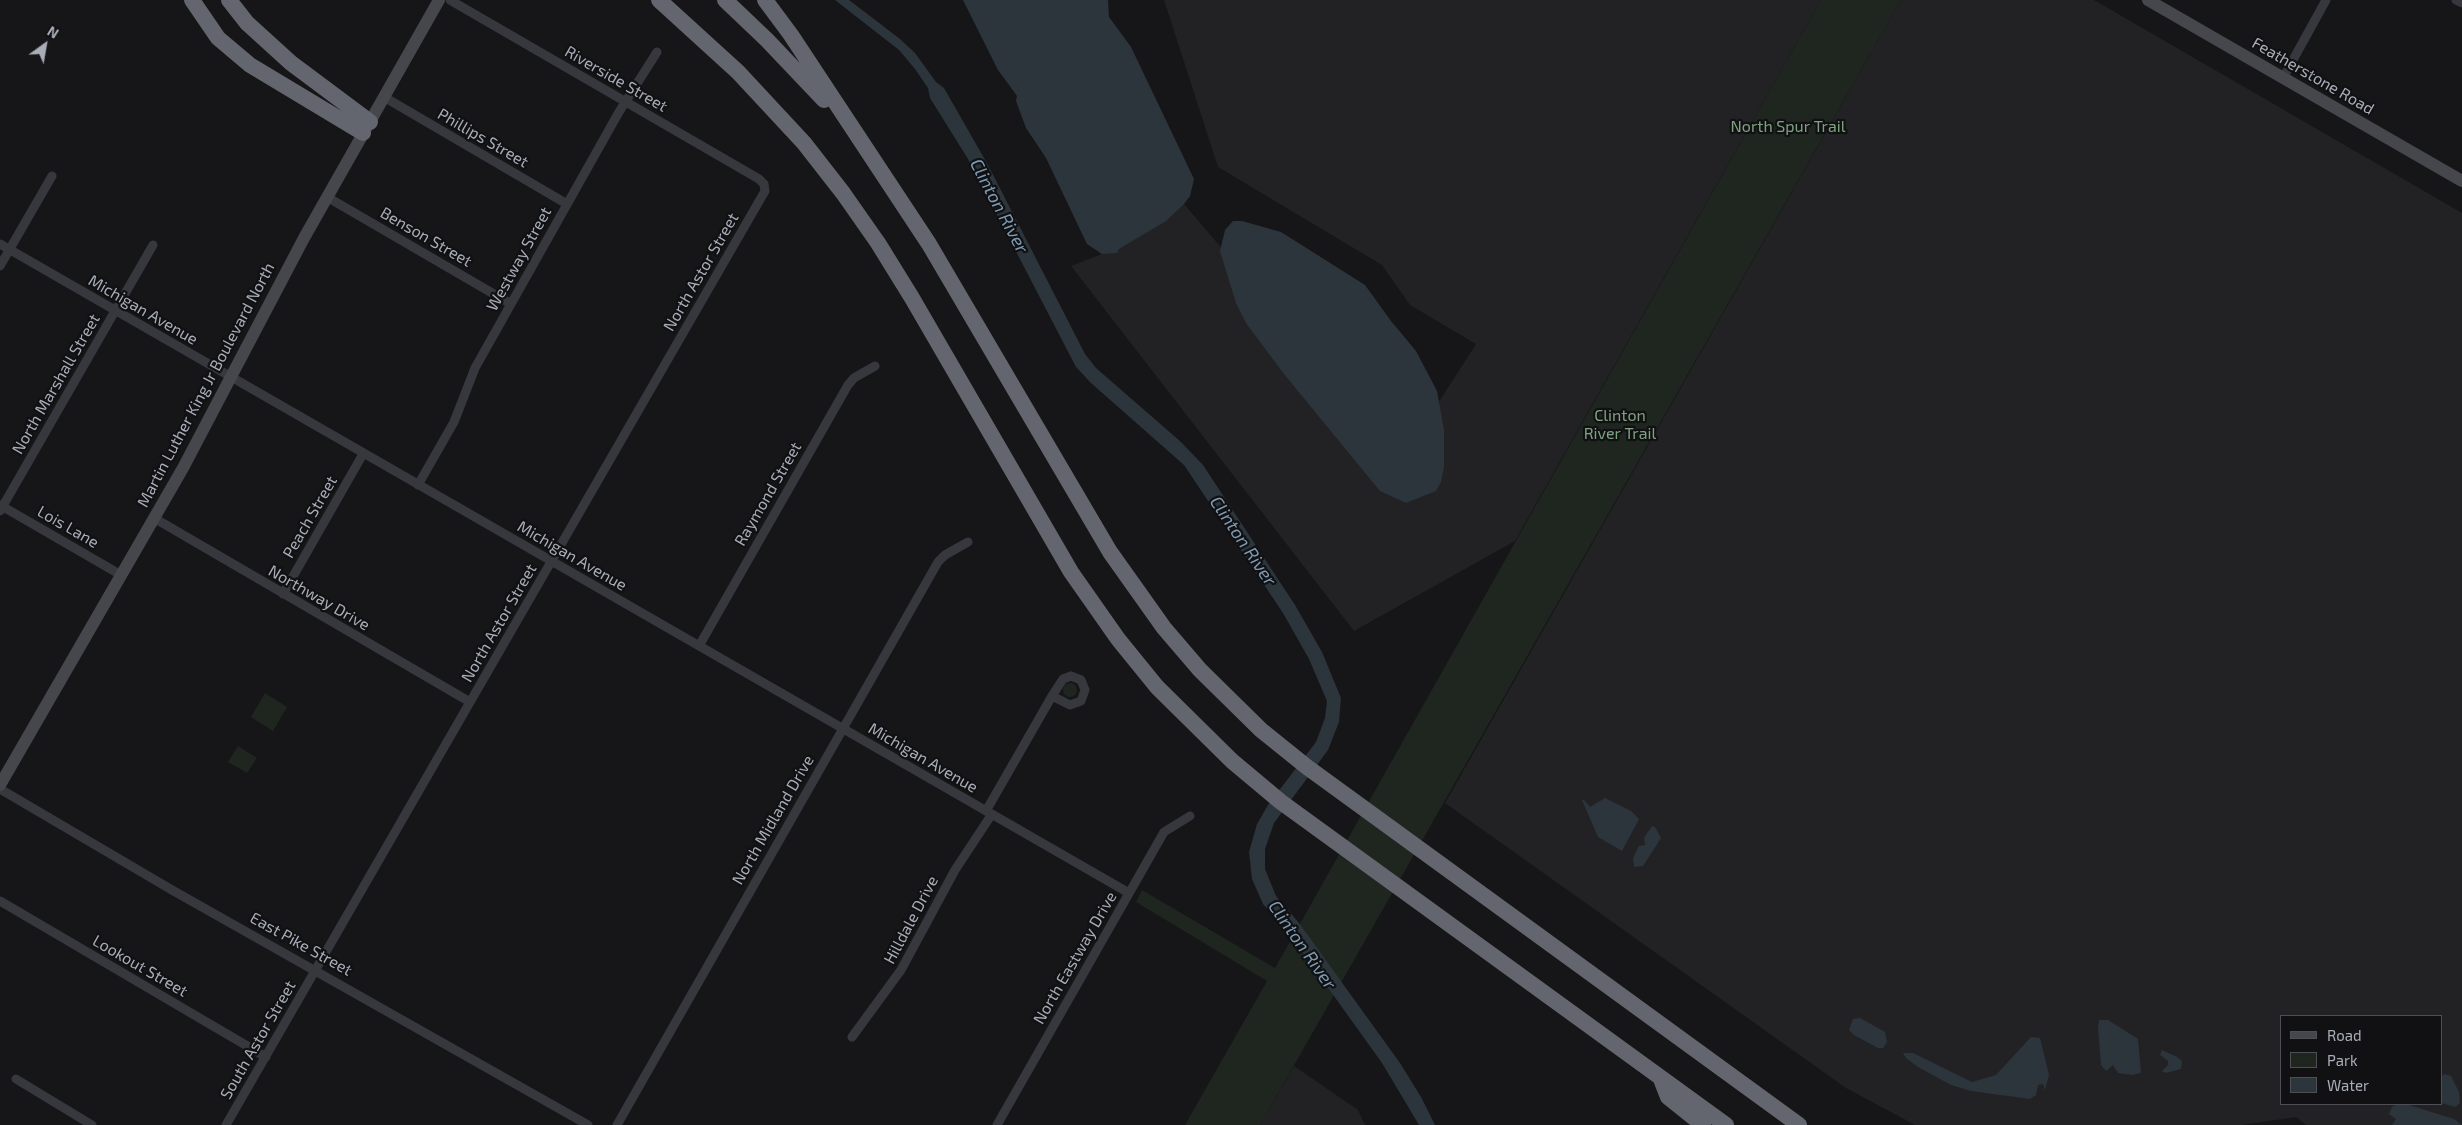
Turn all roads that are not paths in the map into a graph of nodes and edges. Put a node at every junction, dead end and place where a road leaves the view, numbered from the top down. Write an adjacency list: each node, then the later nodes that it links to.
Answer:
1 (192, 0): 16 (highway)
2 (229, 0): 16 (highway)
3 (439, 0): 14 (main road, Martin Luther King Jr Boulevard North)
4 (450, 0): 15 (street, Riverside Street)
5 (658, 0): 53 (highway)
6 (725, 0): 17 (highway)
7 (765, 0): 17 (highway)
8 (2148, 0): 13 (main road, Featherstone Road)
9 (2326, 0): 13 (street)
10 (2456, 0): 11 (street)
11 (2462, 3)
12 (657, 52): 15 (street, Westway Street)
13 (2283, 78): 19 (main road, Featherstone Road)
14 (384, 97): 16 (main road, Martin Luther King Jr Boulevard North); 22 (street, Phillips Street)
15 (626, 102): 20 (street, Riverside Street); 22 (street, Westway Street)
16 (366, 128): 21 (main road, Martin Luther King Jr Boulevard North)
17 (867, 152): 52 (highway)
18 (52, 176): 25 (street)
19 (2462, 181)
20 (765, 187): 36 (street, North Astor Street)
21 (327, 197): 27 (street, Benson Street); 30 (main road, Martin Luther King Jr Boulevard North)
22 (568, 204): 27 (street, Westway Street)
23 (0, 244): 25 (street, Michigan Avenue)
24 (153, 245): 28 (street, North Marshall Street)
25 (9, 250): 26 (street); 28 (street, Michigan Avenue)
26 (0, 266)
27 (511, 304): 32 (street, Westway Street)
28 (116, 311): 30 (street, Michigan Avenue); 33 (street, North Marshall Street)
29 (875, 366): 39 (street, Raymond Street)
30 (231, 378): 31 (street, Michigan Avenue); 34 (main road, Martin Luther King Jr Boulevard North)
31 (364, 454): 32 (street, Michigan Avenue); 38 (street, Peach Street)
32 (418, 485): 36 (street, Michigan Avenue)
33 (1, 507): 37 (street, Lois Lane)
34 (154, 518): 37 (main road, Martin Luther King Jr Boulevard North); 38 (street, Northway Drive)
35 (968, 542): 42 (street, North Midland Drive)
36 (552, 562): 39 (street, Michigan Avenue); 41 (street, North Astor Street)
37 (121, 575): 43 (main road, Martin Luther King Jr Boulevard North)
38 (283, 594): 41 (street, Northway Drive)
39 (698, 646): 42 (street, Michigan Avenue)
40 (1052, 696): 45 (street, Hilldale Drive)
41 (470, 702): 49 (street, North Astor Street)
42 (842, 728): 45 (street, Michigan Avenue); 58 (street, North Midland Drive)
43 (0, 785)
44 (0, 789): 49 (street, East Pike Street)
45 (989, 813): 47 (street, Michigan Avenue); 50 (street, Hilldale Drive)
46 (1190, 816): 47 (street, North Eastway Drive)
47 (1129, 893): 59 (street, North Eastway Drive)
48 (0, 901): 51 (street, Lookout Street)
49 (316, 970): 51 (street, South Astor Street); 57 (street, East Pike Street)
50 (852, 1037)
51 (266, 1057): 56 (street, South Astor Street)
52 (1729, 1074): 62 (highway); 63 (highway)
53 (1660, 1076): 60 (highway); 61 (highway)
54 (16, 1079): 55 (street)
55 (92, 1125)
56 (226, 1125)
57 (588, 1125)
58 (617, 1125)
59 (997, 1125)
60 (1703, 1125)
61 (1726, 1125)
62 (1799, 1125)
63 (1813, 1125)

